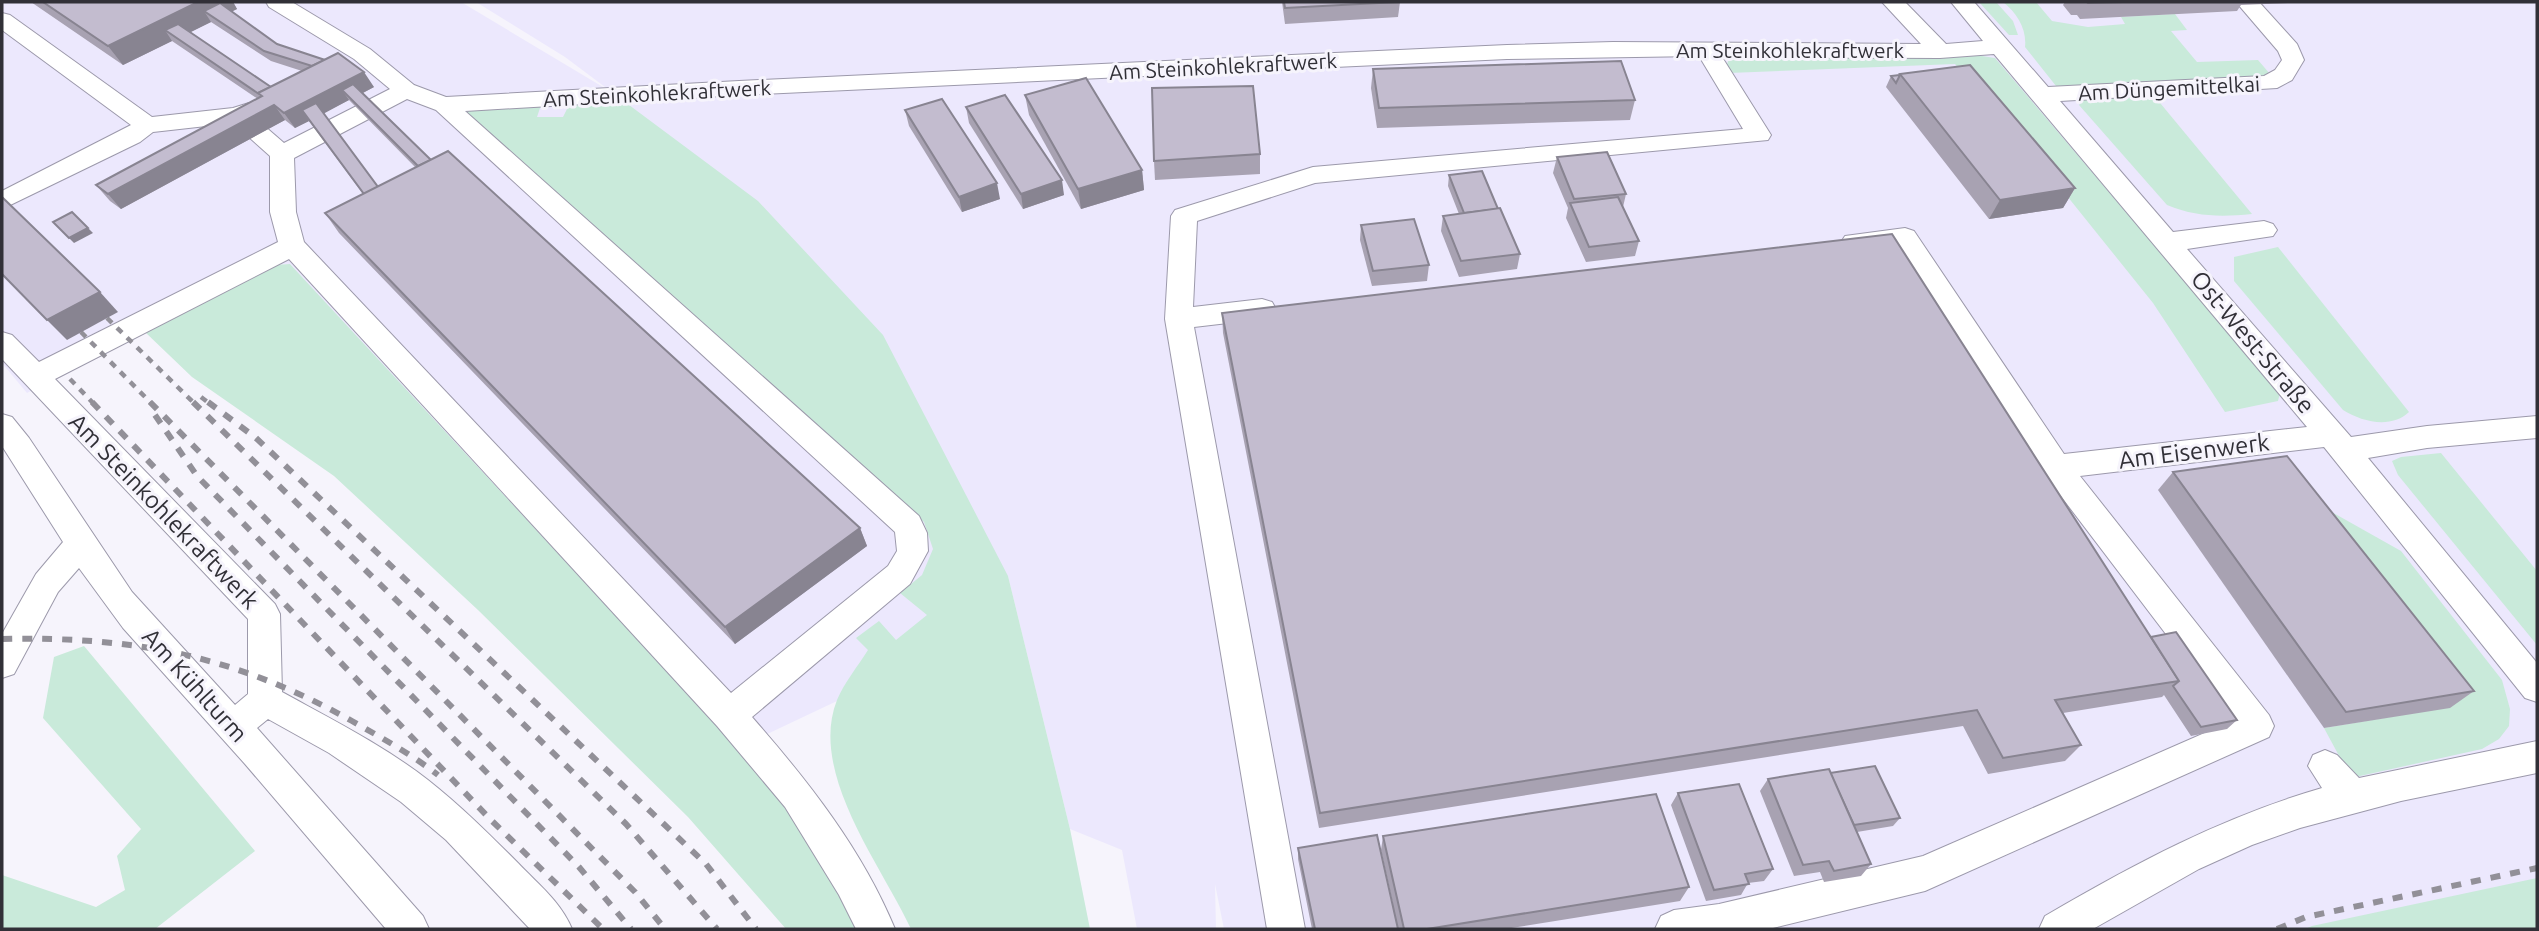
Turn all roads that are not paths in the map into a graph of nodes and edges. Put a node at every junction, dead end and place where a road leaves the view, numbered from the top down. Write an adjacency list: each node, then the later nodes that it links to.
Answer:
1 (277, 2): 9 (street, Am Steinkohlekraftwerk)
2 (1893, 2): 8 (street)
3 (1962, 2): 6 (street, Ost-West-Straße)
4 (2247, 2): 12 (street, Am Düngemittelkai)
5 (2, 20): 16 (street)
6 (2002, 47): 8 (street, Am Steinkohlekraftwerk); 12 (street, Ost-West-Straße)
7 (1707, 49): 8 (street, Am Steinkohlekraftwerk); 14 (street, Am Steinkohlekraftwerk); 24 (street)
8 (1940, 51)
9 (362, 54): 10 (street); 11 (street, Am Steinkohlekraftwerk)
10 (337, 66)
11 (406, 90): 14 (street, Am Steinkohlekraftwerk); 17 (street)
12 (2043, 95): 20 (street, Ost-West-Straße)
13 (275, 97): 15 (street)
14 (444, 106): 35 (street, Am Steinkohlekraftwerk)
15 (239, 115): 16 (street); 17 (street)
16 (147, 125): 18 (street)
17 (282, 154): 21 (street)
18 (2, 201)
19 (2264, 230): 20 (street)
20 (2168, 242): 29 (street, Ost-West-Straße)
21 (292, 246): 26 (street); 35 (street)
22 (1823, 246): 30 (street)
23 (1289, 306): 24 (street)
24 (1179, 319): 43 (street)
25 (2, 342): 26 (street, Am Steinkohlekraftwerk)
26 (34, 377): 34 (street, Am Steinkohlekraftwerk)
27 (2, 425): 31 (street, Am Kühlturm)
28 (2537, 427): 29 (street, Am Eisenwerk)
29 (2338, 443): 30 (street, Am Eisenwerk); 33 (street, Ost-West-Straße)
30 (2056, 467): 44 (street)
31 (80, 544): 32 (street); 36 (street, Am Kühlturm)
32 (2, 664)
33 (2537, 687)
34 (265, 700): 36 (street); 41 (street)
35 (729, 715): 42 (street)
36 (234, 727): 40 (street, Am Kühlturm)
37 (2537, 757): 39 (street)
38 (2325, 766): 39 (street)
39 (2353, 797): 45 (street)
40 (410, 929)
41 (553, 929)
42 (876, 929)
43 (1286, 929)
44 (1674, 929)
45 (2058, 929)

